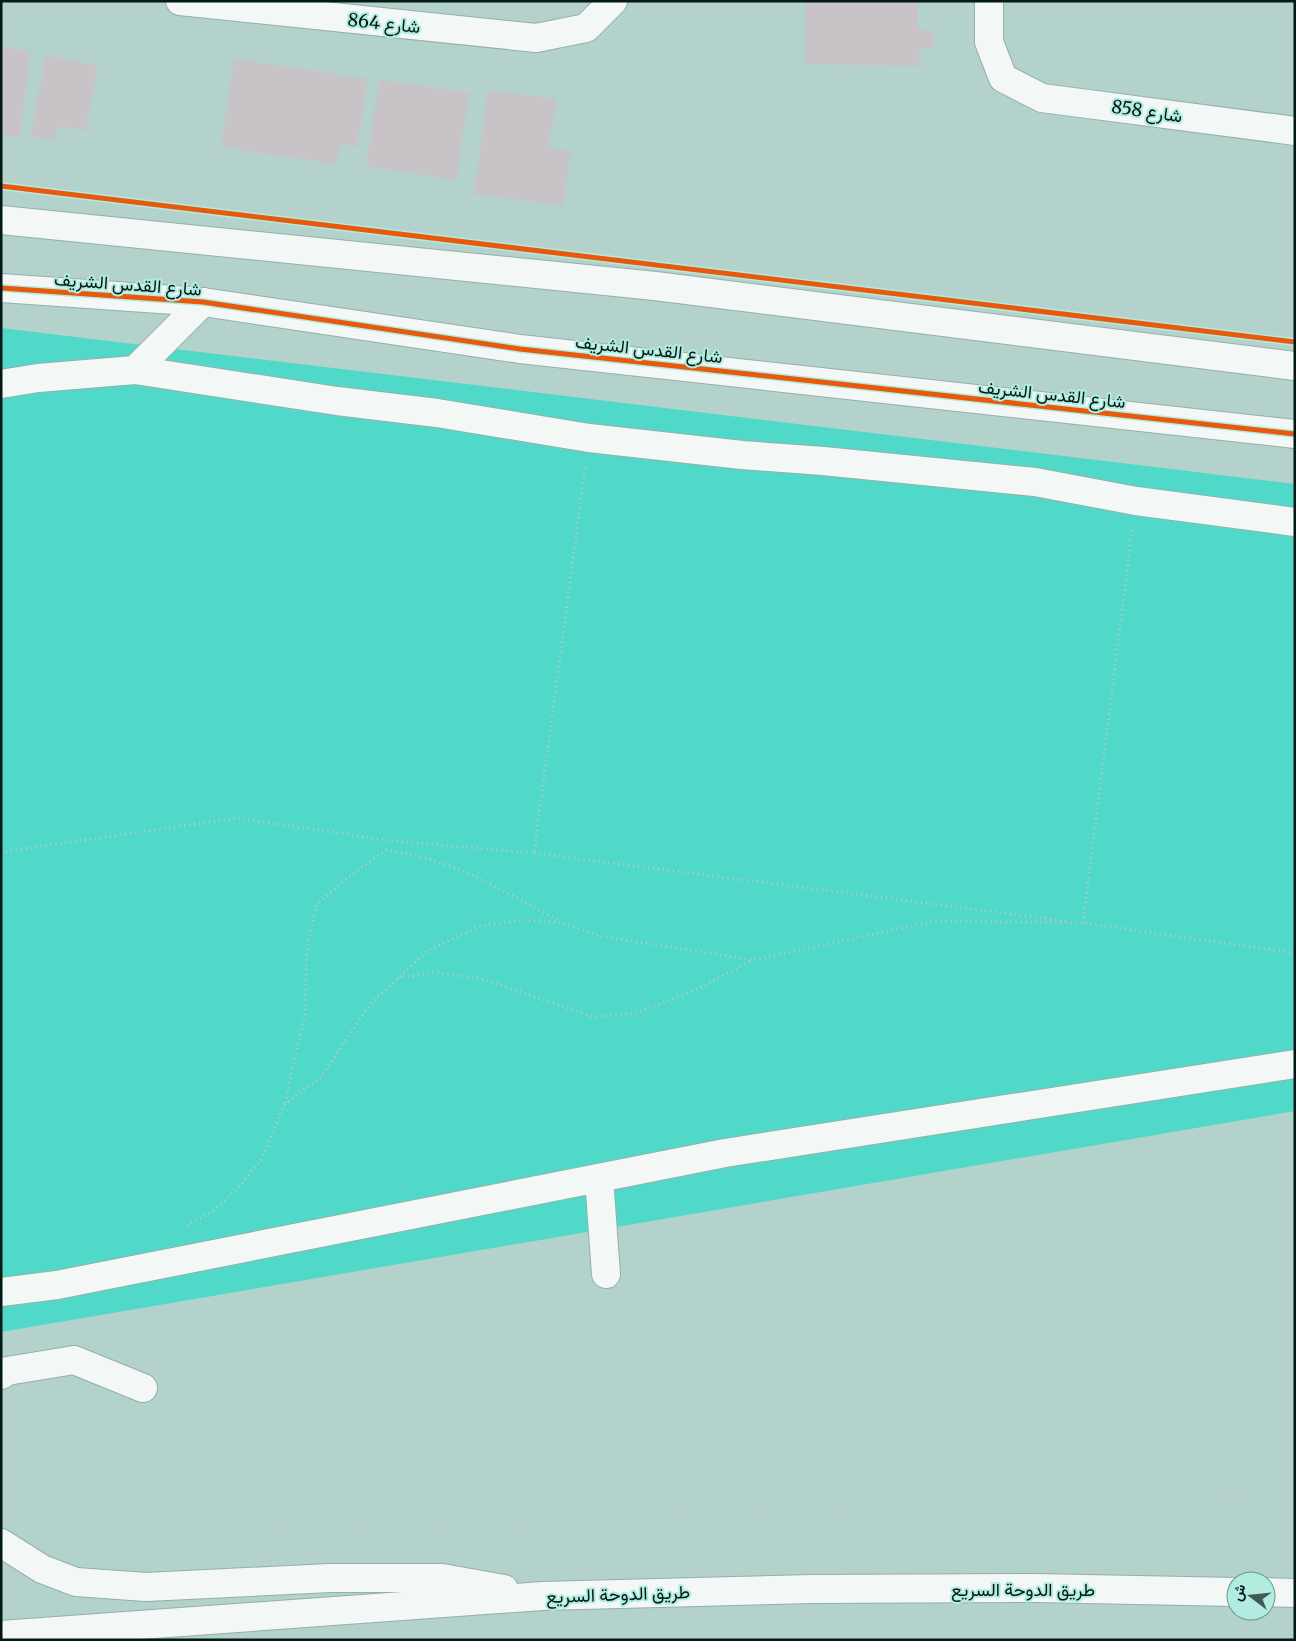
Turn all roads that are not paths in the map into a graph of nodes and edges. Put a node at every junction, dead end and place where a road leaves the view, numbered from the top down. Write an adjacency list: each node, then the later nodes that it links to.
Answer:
1 (180, 1): 4 (main road, شارع 864)
2 (613, 1): 4 (main road, شارع 864)
3 (989, 1): 5 (main road, شارع 858)
4 (256, 6)
5 (1295, 131)
6 (1, 220): 9 (main road)
7 (1, 288): 8 (main road, شارع القدس الشريف)
8 (203, 302): 10 (main road); 12 (main road, شارع القدس الشريف)
9 (1295, 366)
10 (136, 370): 11 (main road); 13 (main road)
11 (1, 384)
12 (1295, 434)
13 (1295, 522)
14 (1295, 1064): 15 (main road)
15 (600, 1178): 16 (main road); 17 (main road)
16 (606, 1274)
17 (1, 1292)
18 (1, 1375): 19 (main road)
19 (143, 1388)
20 (11, 1548): 24 (main road)
21 (1226, 1592): 24 (main road, طريق الدوحة السريع)
22 (1276, 1592): 23 (main road)
23 (1295, 1593)
24 (542, 1596): 25 (main road, طريق الدوحة السريع)
25 (1, 1635)

